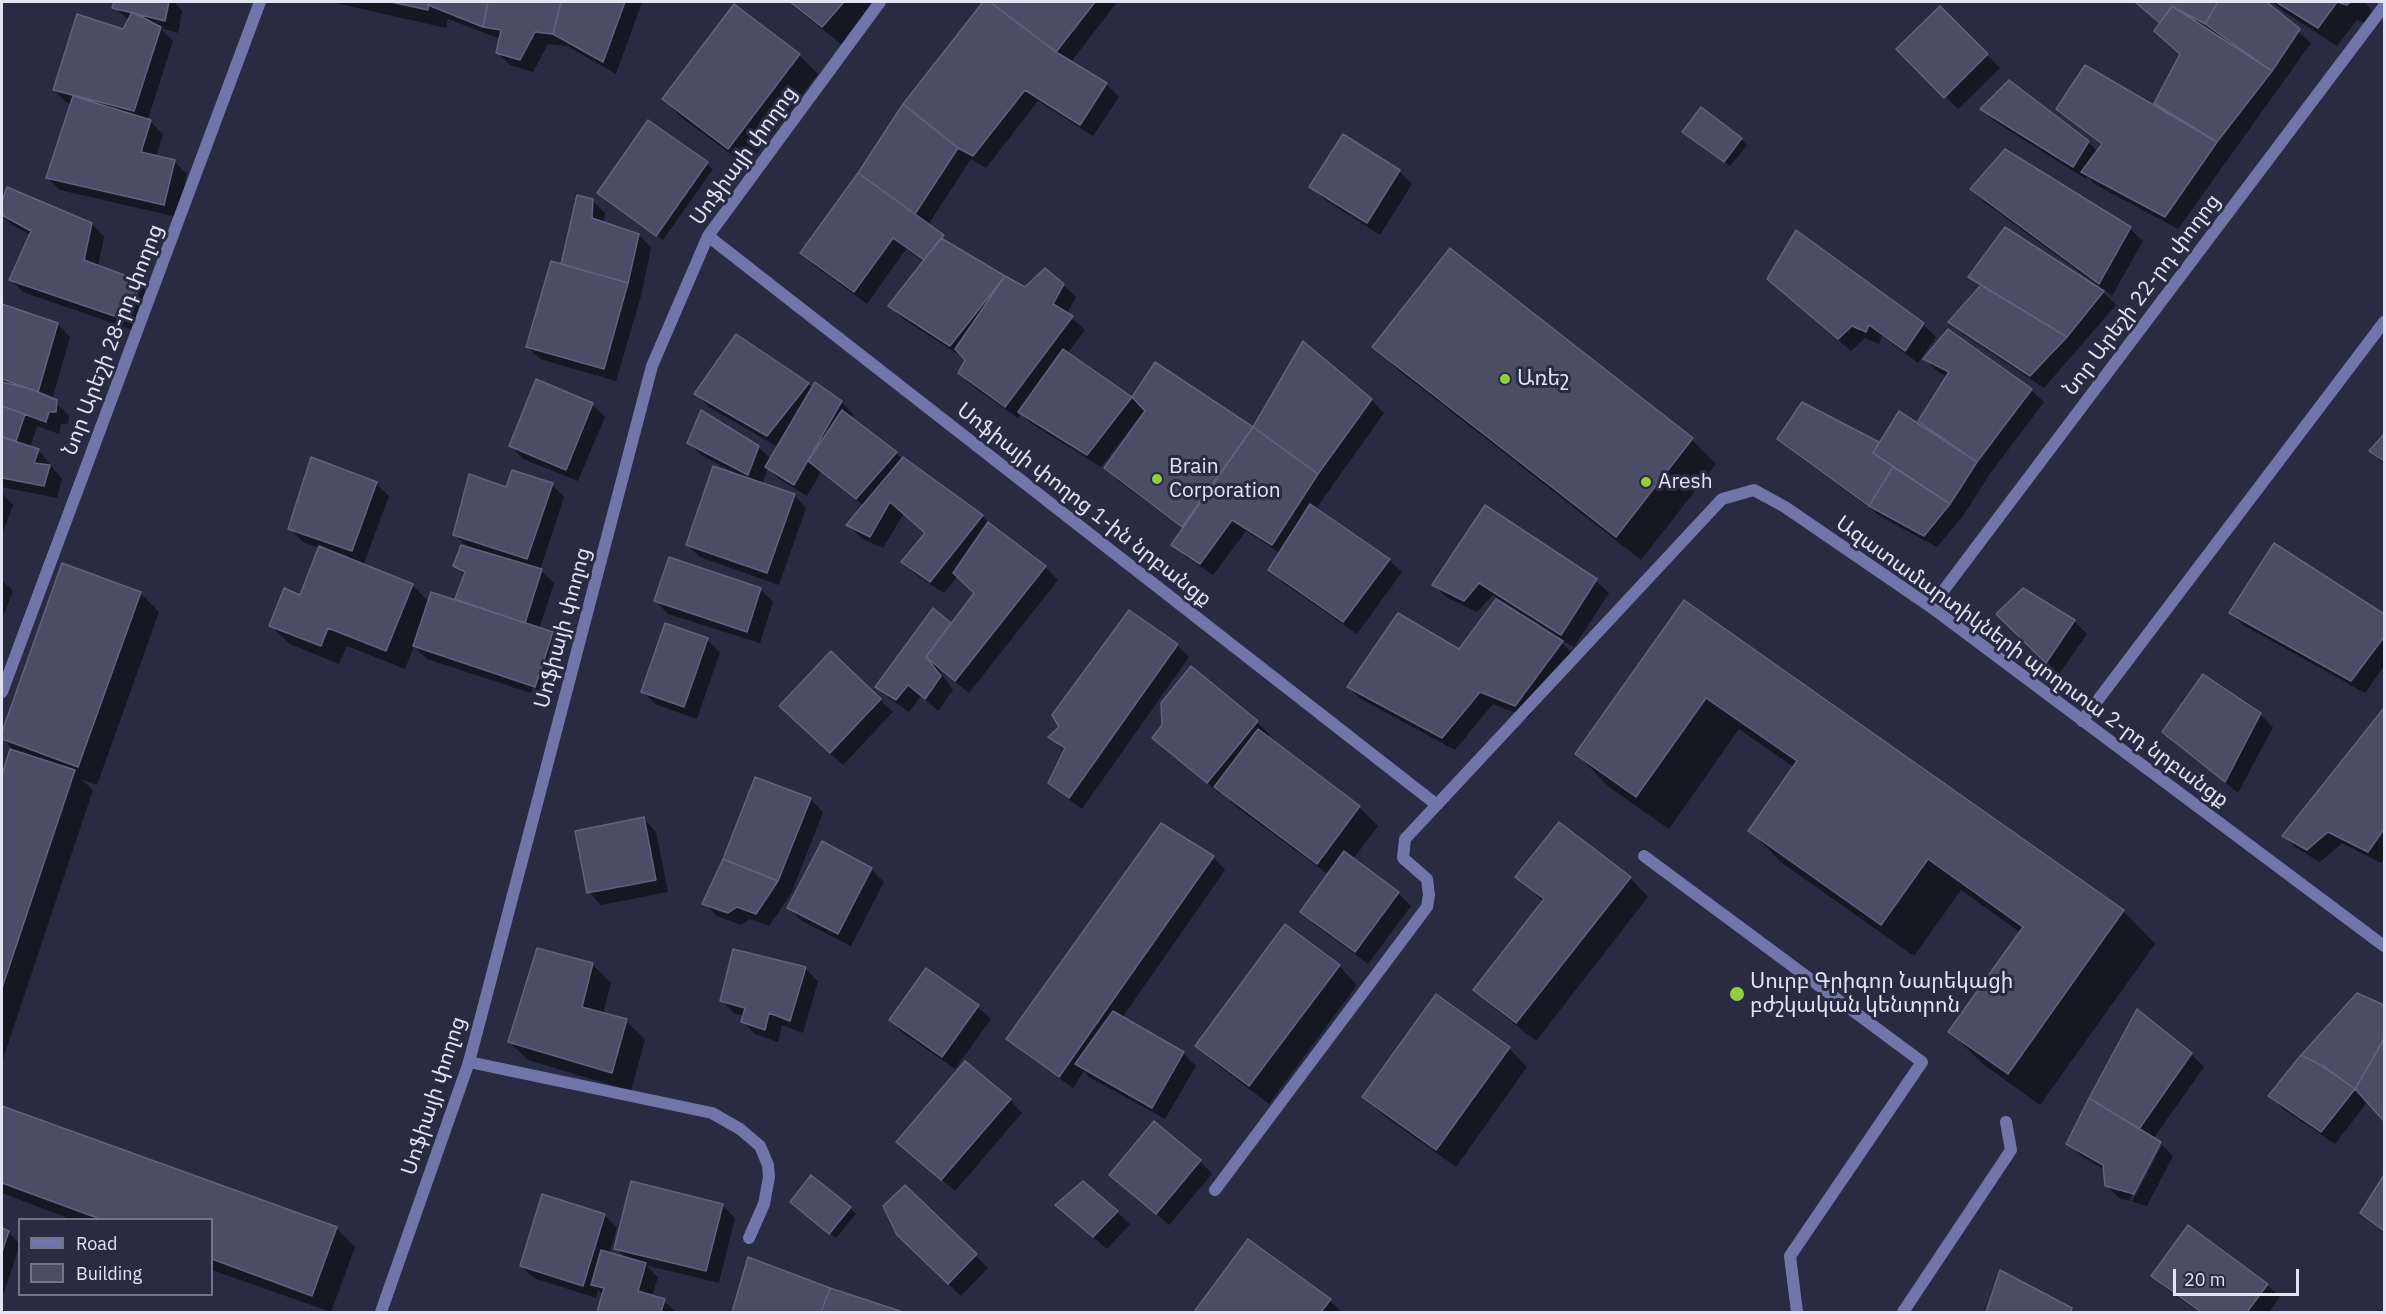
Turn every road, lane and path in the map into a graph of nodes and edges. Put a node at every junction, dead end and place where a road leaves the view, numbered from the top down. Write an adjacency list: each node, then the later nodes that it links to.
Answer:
1 (260, 2): 7 (street, Նոր Արեշի 28-րդ փողոց)
2 (880, 2): 4 (street, Սոֆիայի փողոց)
3 (2385, 6): 6 (street, Նոր Արեշի 22-րդ փողոց)
4 (708, 236): 9 (street, Սոֆիայի փողոց 1-ին նրբանցք); 12 (street, Սոֆիայի փողոց)
5 (2385, 322): 8 (street)
6 (1931, 607): 8 (street, Ազատամարտիկների պողոտա 2-րդ նրբանցք); 9 (street, Ազատամարտիկների պողոտա 2-րդ նրբանցք)
7 (2, 692)
8 (2082, 721): 11 (street, Ազատամարտիկների պողոտա 2-րդ նրբանցք)
9 (1437, 805): 14 (street, Ազատամարտիկների պողոտա 2-րդ նրբանցք)
10 (1644, 856): 17 (street)
11 (2385, 946)
12 (469, 1062): 15 (street); 16 (street, Սոֆիայի փողոց)
13 (2006, 1122): 18 (street)
14 (1215, 1190)
15 (749, 1238)
16 (381, 1312)
17 (1797, 1312)
18 (1903, 1312)

